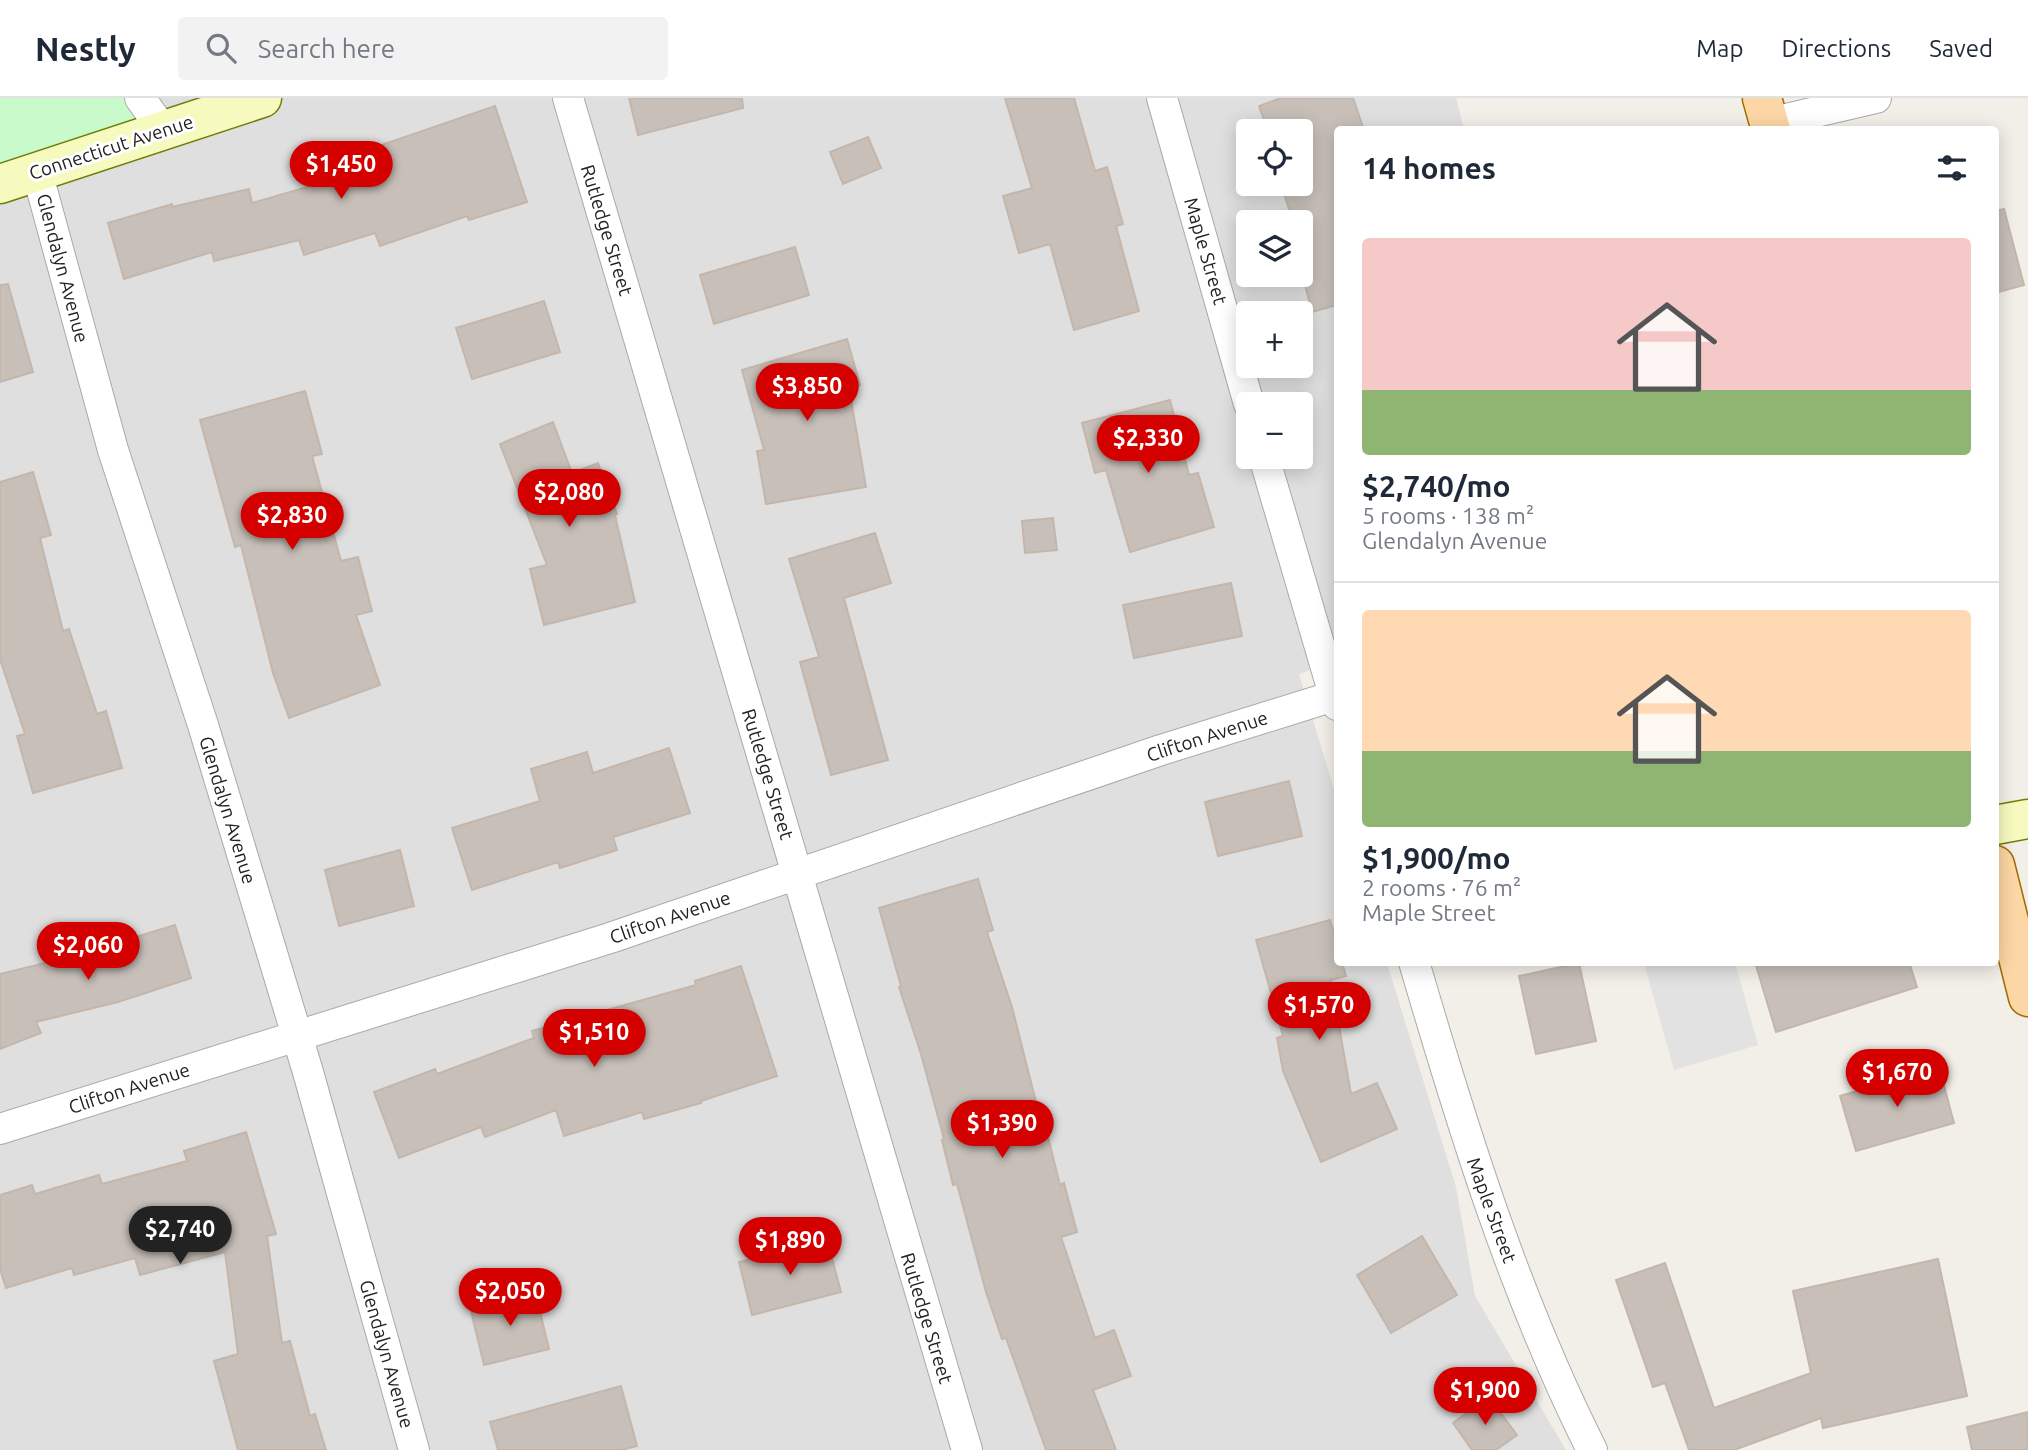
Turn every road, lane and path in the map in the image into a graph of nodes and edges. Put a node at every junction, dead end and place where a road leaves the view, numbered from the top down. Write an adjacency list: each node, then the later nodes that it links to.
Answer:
1 (139, 98): 7 (street)
2 (262, 98): 7 (street, Connecticut Avenue)
3 (568, 98): 16 (street, Rutledge Street)
4 (1162, 98): 10 (street, Maple Street)
5 (1876, 98): 6 (street)
6 (1767, 117)
7 (163, 130): 8 (street, Connecticut Avenue)
8 (37, 172): 9 (street, Connecticut Avenue); 20 (street, Glendalyn Avenue)
9 (0, 184)
10 (1246, 392)
11 (1268, 469): 12 (street)
12 (1334, 692)
13 (1334, 700): 16 (street, Clifton Avenue)
14 (2028, 819): 15 (street)
15 (1999, 824)
16 (798, 874): 20 (street, Clifton Avenue); 23 (street, Rutledge Street)
17 (1999, 881): 19 (main road)
18 (1415, 966): 24 (street, Maple Street)
19 (2028, 997)
20 (295, 1035): 21 (street, Clifton Avenue); 22 (street, Glendalyn Avenue)
21 (0, 1129)
22 (414, 1450)
23 (967, 1450)
24 (1592, 1450)

